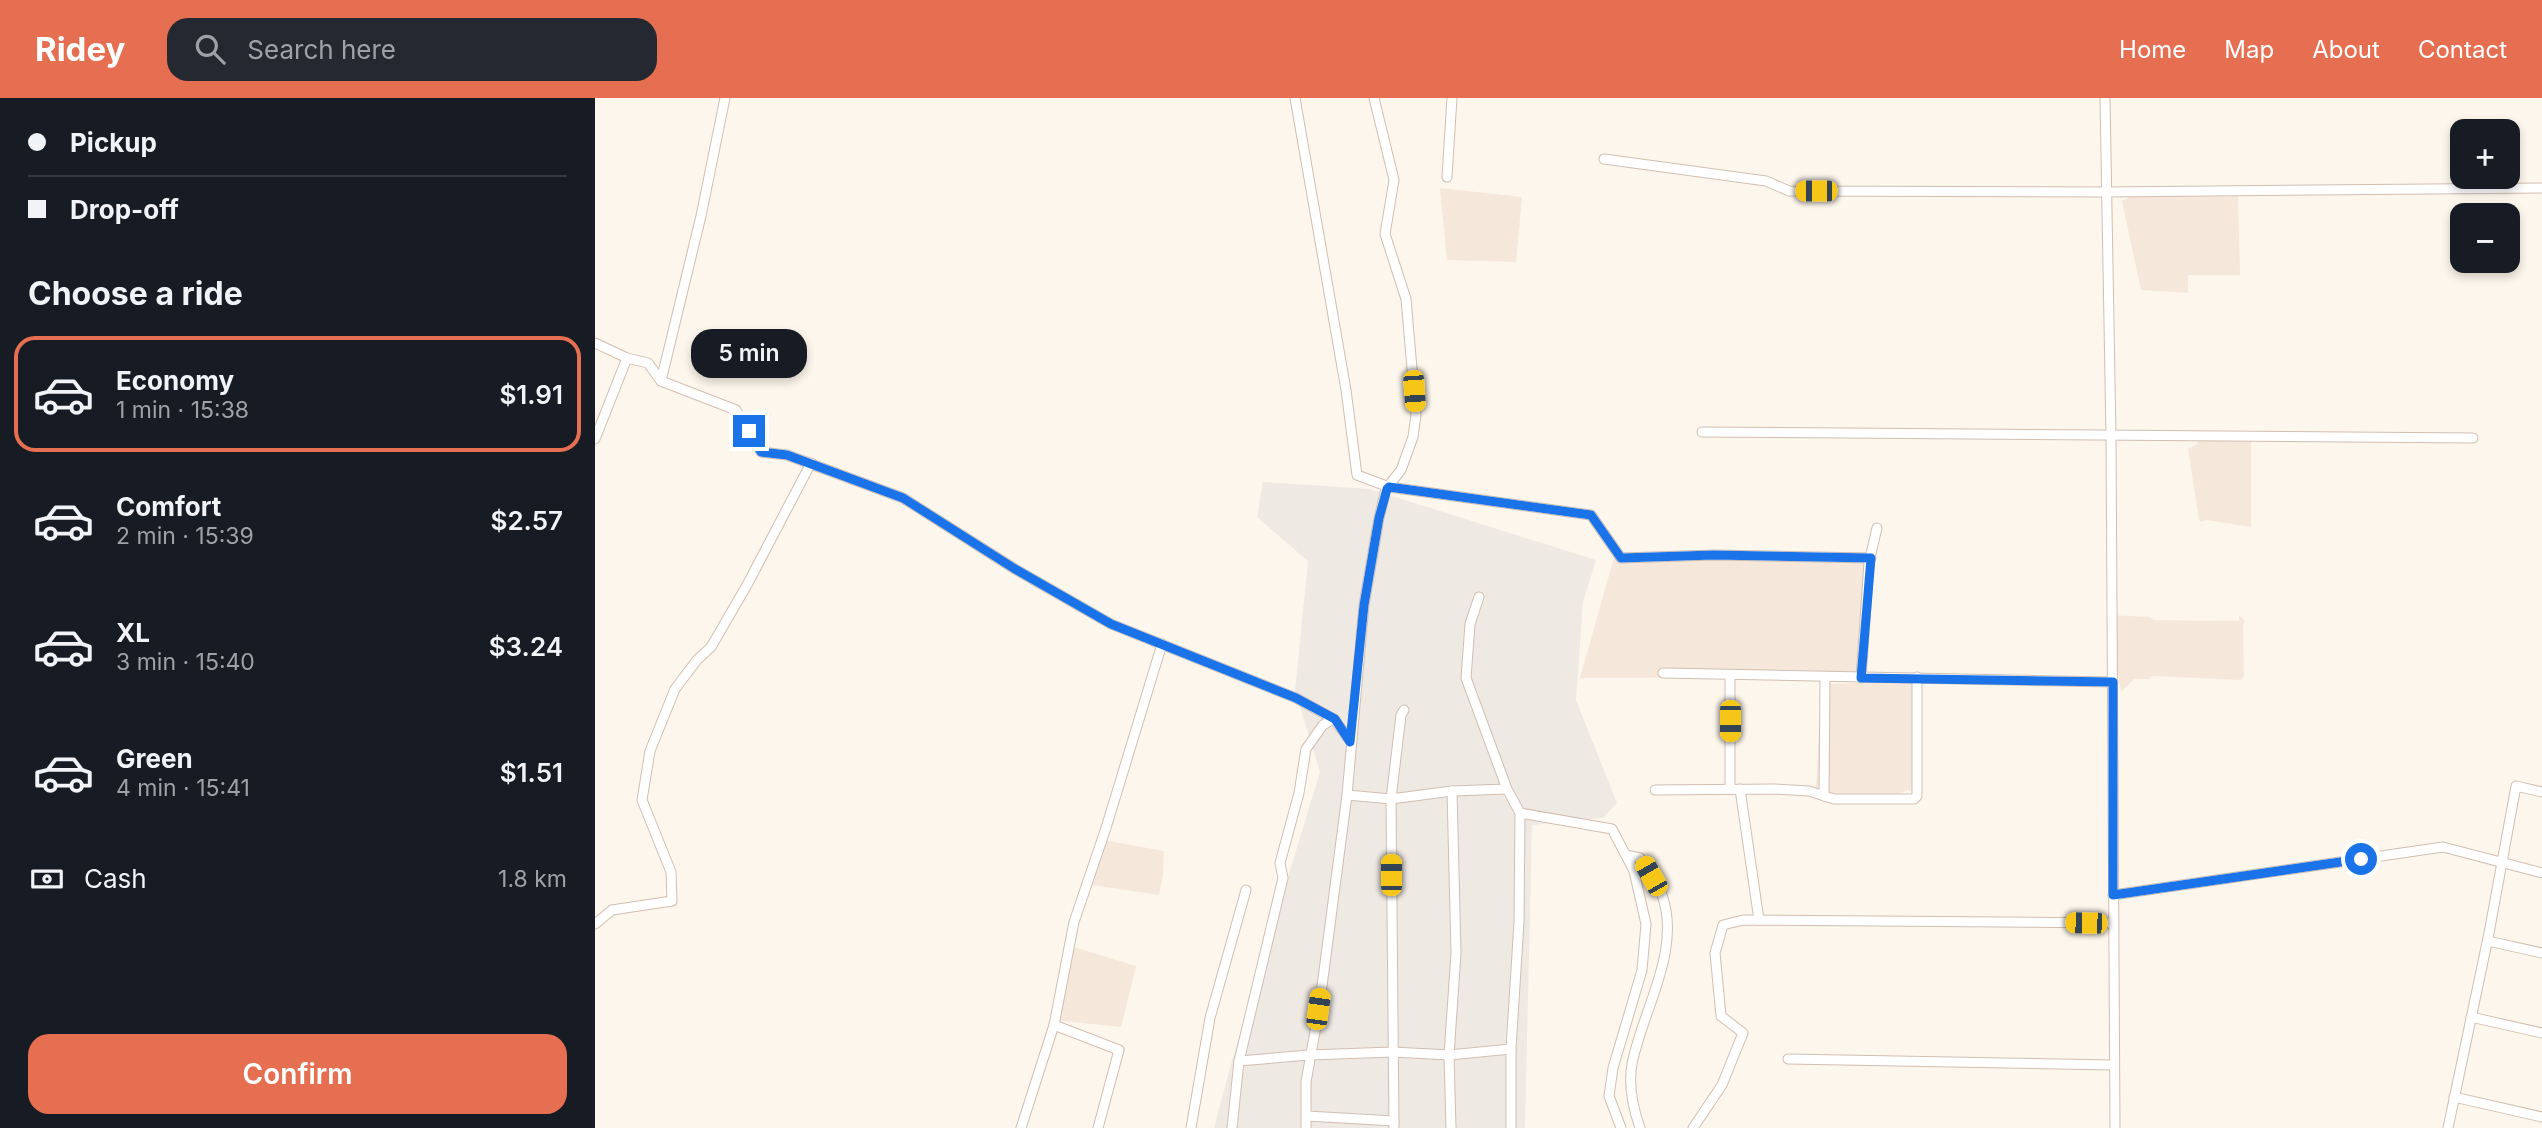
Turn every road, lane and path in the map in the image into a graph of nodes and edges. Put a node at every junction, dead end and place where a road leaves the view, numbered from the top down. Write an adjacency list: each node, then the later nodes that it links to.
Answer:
1 (725, 98): 12 (street)
2 (1295, 98): 18 (street)
3 (1374, 98): 18 (street)
4 (1452, 98): 7 (street)
5 (2105, 98): 9 (street)
6 (1604, 159): 9 (street)
7 (1447, 177)
8 (2542, 188): 9 (street)
9 (2108, 192): 14 (street)
10 (595, 343): 11 (street)
11 (627, 358): 12 (street); 16 (street)
12 (661, 381): 17 (street)
13 (1702, 432): 14 (street)
14 (2111, 436): 15 (street); 28 (street)
15 (2473, 438)
16 (595, 439)
17 (811, 463): 22 (street); 48 (street)
18 (1389, 487): 20 (street); 31 (street)
19 (1877, 528): 20 (street)
20 (1871, 558): 27 (street)
21 (1479, 597): 32 (street)
22 (1161, 644): 30 (street); 52 (street)
23 (1663, 673): 24 (street)
24 (1730, 675): 25 (street); 33 (street)
25 (1825, 677): 27 (street); 38 (street)
26 (1917, 677): 27 (street); 28 (street); 38 (street)
27 (1861, 678)
28 (2113, 682): 45 (street)
29 (1404, 710): 39 (street)
30 (1335, 719): 31 (street); 59 (street)
31 (1350, 742): 37 (street)
32 (1507, 789): 35 (street); 40 (street)
33 (1735, 789): 34 (street); 38 (street); 46 (street)
34 (1655, 790)
35 (1452, 791): 39 (street); 57 (street)
36 (2542, 792): 42 (street)
37 (1347, 794): 39 (street); 56 (street)
38 (1824, 796)
39 (1391, 799): 55 (street)
40 (1520, 813): 41 (street); 54 (street)
41 (1626, 855): 72 (street); 73 (street)
42 (2502, 864): 43 (street); 45 (street); 49 (street)
43 (2542, 873)
44 (1246, 890): 67 (street)
45 (2113, 895): 47 (street)
46 (1759, 920): 47 (street); 74 (street)
47 (2113, 923): 60 (street)
48 (595, 924)
49 (2488, 941): 50 (street); 51 (street)
50 (2542, 953)
51 (2471, 1017): 53 (street); 61 (street)
52 (1054, 1025): 65 (street); 66 (street)
53 (2542, 1033)
54 (1511, 1049): 57 (street); 71 (street)
55 (1393, 1052): 56 (street); 57 (street); 64 (street)
56 (1309, 1055): 59 (street); 62 (street)
57 (1449, 1055): 70 (street)
58 (1788, 1059): 60 (street)
59 (1239, 1061): 68 (street)
60 (2113, 1065): 75 (street)
61 (2454, 1097): 63 (street); 76 (street)
62 (1307, 1116): 64 (street); 69 (street)
63 (2542, 1117)
64 (1394, 1125)
65 (1021, 1128)
66 (1098, 1128)
67 (1191, 1128)
68 (1233, 1128)
69 (1305, 1128)
70 (1451, 1128)
71 (1511, 1128)
72 (1621, 1128)
73 (1640, 1128)
74 (1693, 1128)
75 (2115, 1128)
76 (2448, 1128)

